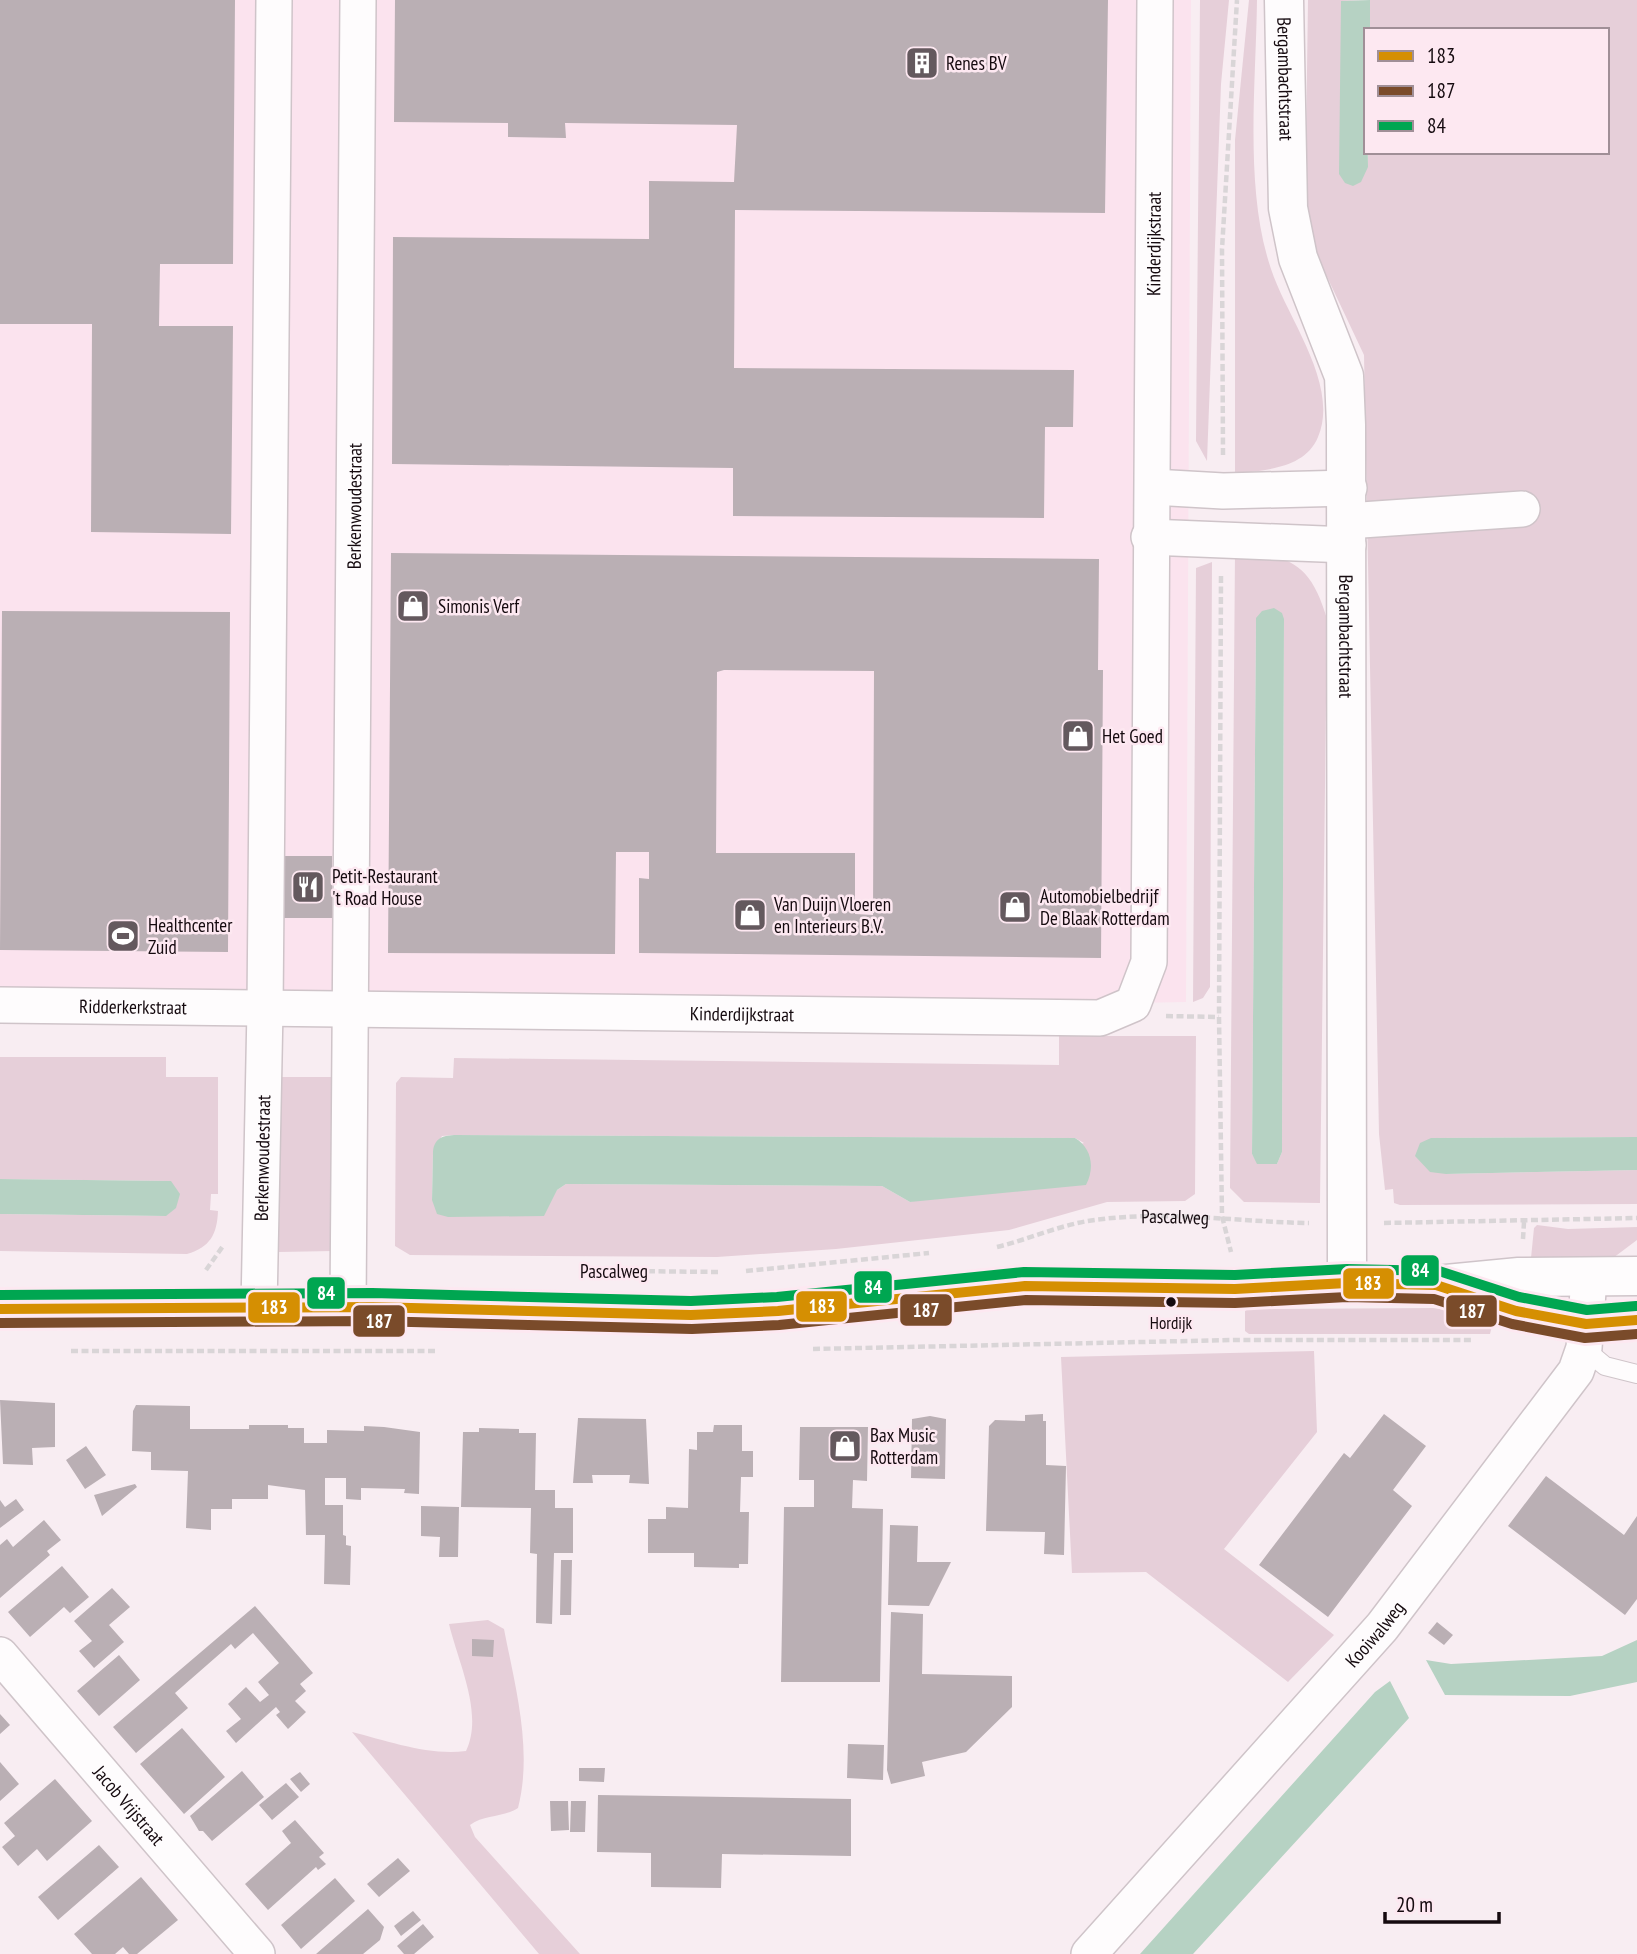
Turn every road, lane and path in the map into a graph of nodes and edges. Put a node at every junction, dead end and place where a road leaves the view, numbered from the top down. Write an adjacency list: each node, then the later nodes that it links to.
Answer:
1 (274, 0): 14 (street, Berkenwoudestraat)
2 (358, 0): 15 (street, Berkenwoudestraat)
3 (1155, 0): 6 (street, Kinderdijkstraat)
4 (1237, 0): 7 (path)
5 (1284, 0): 9 (street, Bergambachtstraat)
6 (1153, 487): 7 (street); 10 (street, Kinderdijkstraat)
7 (1223, 491): 9 (street)
8 (1522, 509): 9 (street)
9 (1348, 518): 11 (street); 26 (street, Bergambachtstraat)
10 (1149, 537): 11 (street); 12 (street, Kinderdijkstraat)
11 (1221, 539): 16 (path)
12 (1133, 1004): 15 (street, Kinderdijkstraat); 16 (path)
13 (0, 1005): 14 (street, Ridderkerkstraat)
14 (265, 1009): 15 (street); 22 (street, Berkenwoudestraat)
15 (349, 1011): 29 (street, Berkenwoudestraat)
16 (1219, 1017): 19 (path, Pascalweg)
17 (1637, 1218): 18 (path)
18 (1524, 1222)
19 (984, 1248)
20 (943, 1252): 23 (path, Pascalweg)
21 (193, 1269): 22 (path)
22 (258, 1270): 28 (street, Berkenwoudestraat)
23 (624, 1271)
24 (1637, 1276): 25 (street)
25 (1588, 1277): 27 (street); 32 (street, Kooiwalweg)
26 (1347, 1283): 27 (street); 29 (street)
27 (1436, 1285): 32 (street)
28 (259, 1307): 29 (street); 30 (street)
29 (348, 1307)
30 (0, 1310)
31 (1637, 1320): 32 (street)
32 (1585, 1336): 35 (lane); 38 (street, Kooiwalweg)
33 (1233, 1340): 34 (path)
34 (1475, 1340)
35 (1637, 1374)
36 (0, 1655): 37 (street, Jacob Vrijstraat)
37 (257, 1954)
38 (1089, 1954)

